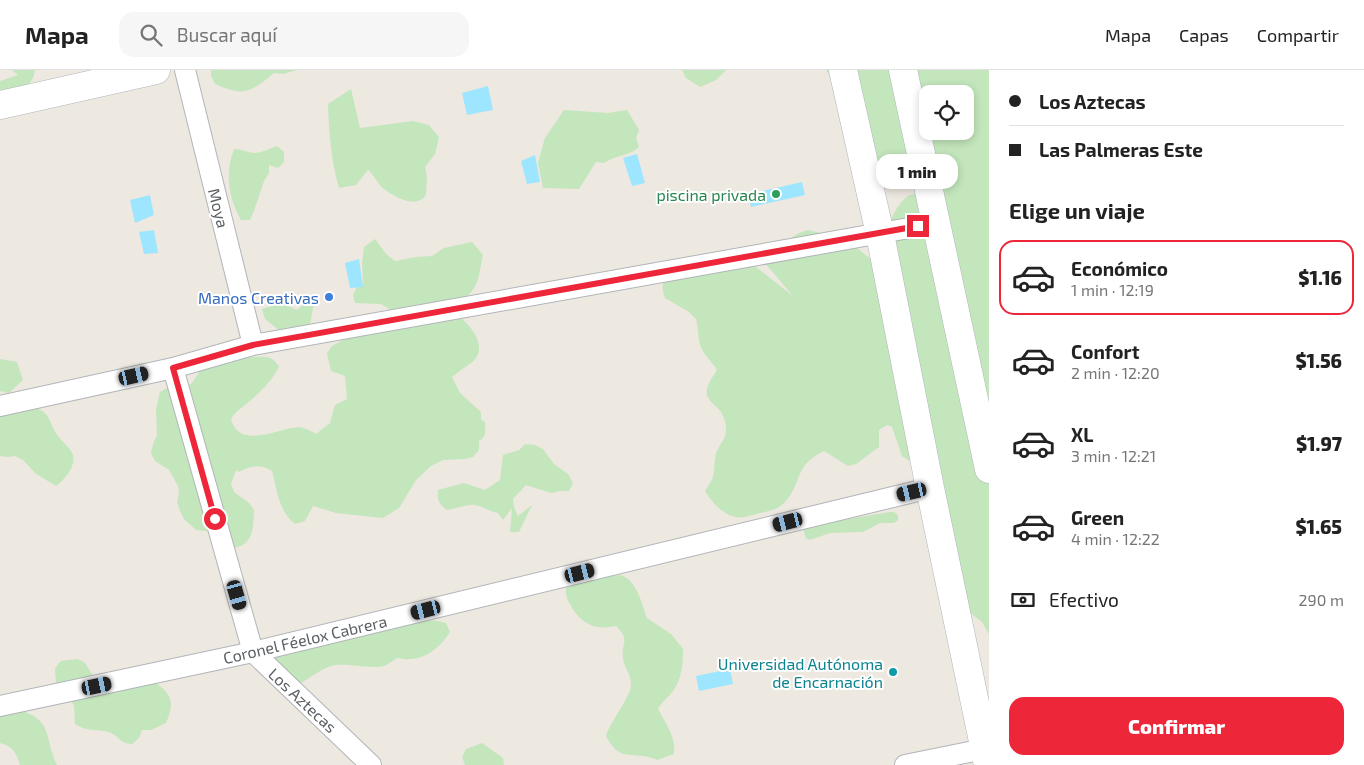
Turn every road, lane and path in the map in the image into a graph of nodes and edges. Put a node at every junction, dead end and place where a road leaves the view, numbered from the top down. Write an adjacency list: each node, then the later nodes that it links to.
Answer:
1 (156, 70): 5 (street)
2 (185, 70): 8 (street, Moya)
3 (843, 70): 7 (street)
4 (903, 70): 6 (street)
5 (0, 105)
6 (937, 223): 7 (street); 11 (street)
7 (880, 234): 8 (street); 12 (street)
8 (253, 345): 9 (street)
9 (173, 368): 10 (street); 13 (street)
10 (0, 406)
11 (989, 469)
12 (930, 488): 13 (street, Coronel Féelox Cabrera); 15 (street)
13 (253, 652): 14 (street, Coronel Féelox Cabrera); 16 (street, Los Aztecas)
14 (0, 706)
15 (987, 754): 17 (street)
16 (372, 765)
17 (905, 765)

